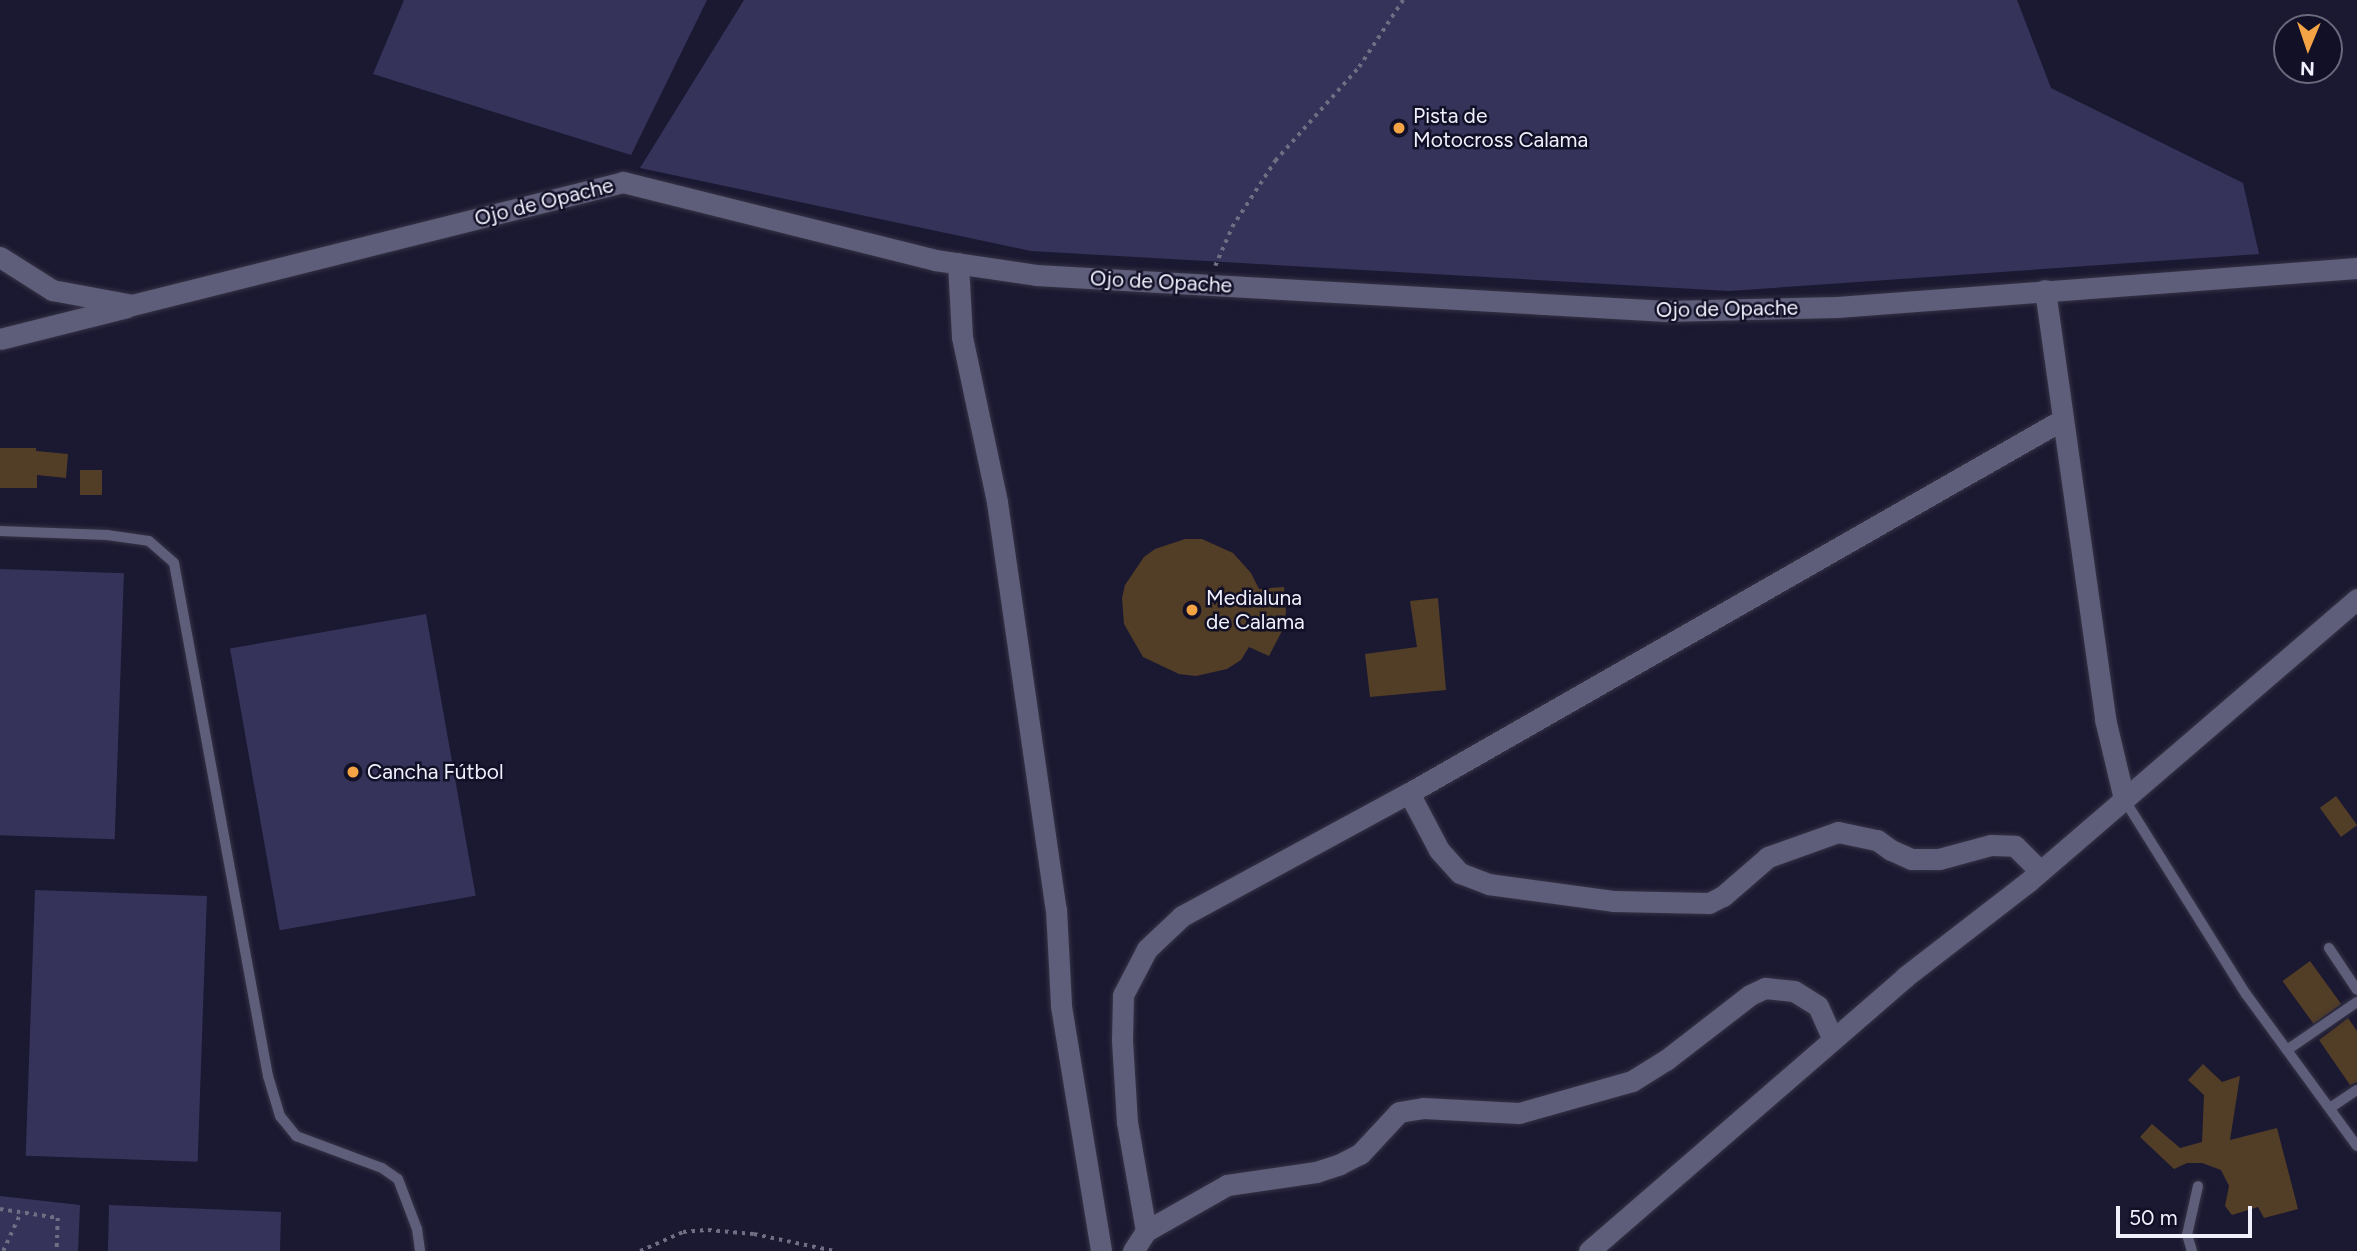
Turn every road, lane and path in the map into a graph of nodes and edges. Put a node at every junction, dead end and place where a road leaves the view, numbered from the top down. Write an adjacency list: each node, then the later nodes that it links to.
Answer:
1 (1403, 0): 5 (path)
2 (0, 257): 6 (street, Ojo de Opache)
3 (958, 263): 5 (street, Ojo de Opache); 8 (street, Ojo de Opache); 34 (street)
4 (2357, 268): 7 (street, Ojo de Opache)
5 (1212, 285): 7 (street, Ojo de Opache)
6 (52, 290): 8 (street, Ojo de Opache); 9 (street)
7 (2045, 290): 11 (street)
8 (132, 305): 9 (street)
9 (45, 328): 10 (street)
10 (0, 340)
11 (2062, 420): 14 (street); 15 (street)
12 (0, 531): 31 (lane)
13 (2357, 599): 15 (street)
14 (1409, 793): 16 (street); 28 (street)
15 (2124, 799): 16 (street); 21 (lane)
16 (2040, 871): 20 (street)
17 (2329, 948): 18 (lane)
18 (2357, 990)
19 (2357, 1002): 21 (lane)
20 (1833, 1039): 28 (street); 36 (street)
21 (2287, 1049): 23 (lane)
22 (2357, 1090): 23 (lane)
23 (2330, 1108): 24 (lane)
24 (2357, 1146)
25 (2198, 1186): 37 (lane)
26 (0, 1209): 27 (path)
27 (21, 1212): 29 (path); 30 (path)
28 (1146, 1231): 35 (street)
29 (3, 1251)
30 (57, 1251)
31 (420, 1251)
32 (640, 1251): 33 (path)
33 (834, 1251)
34 (1101, 1251)
35 (1133, 1251)
36 (1589, 1251)
37 (2192, 1251)

